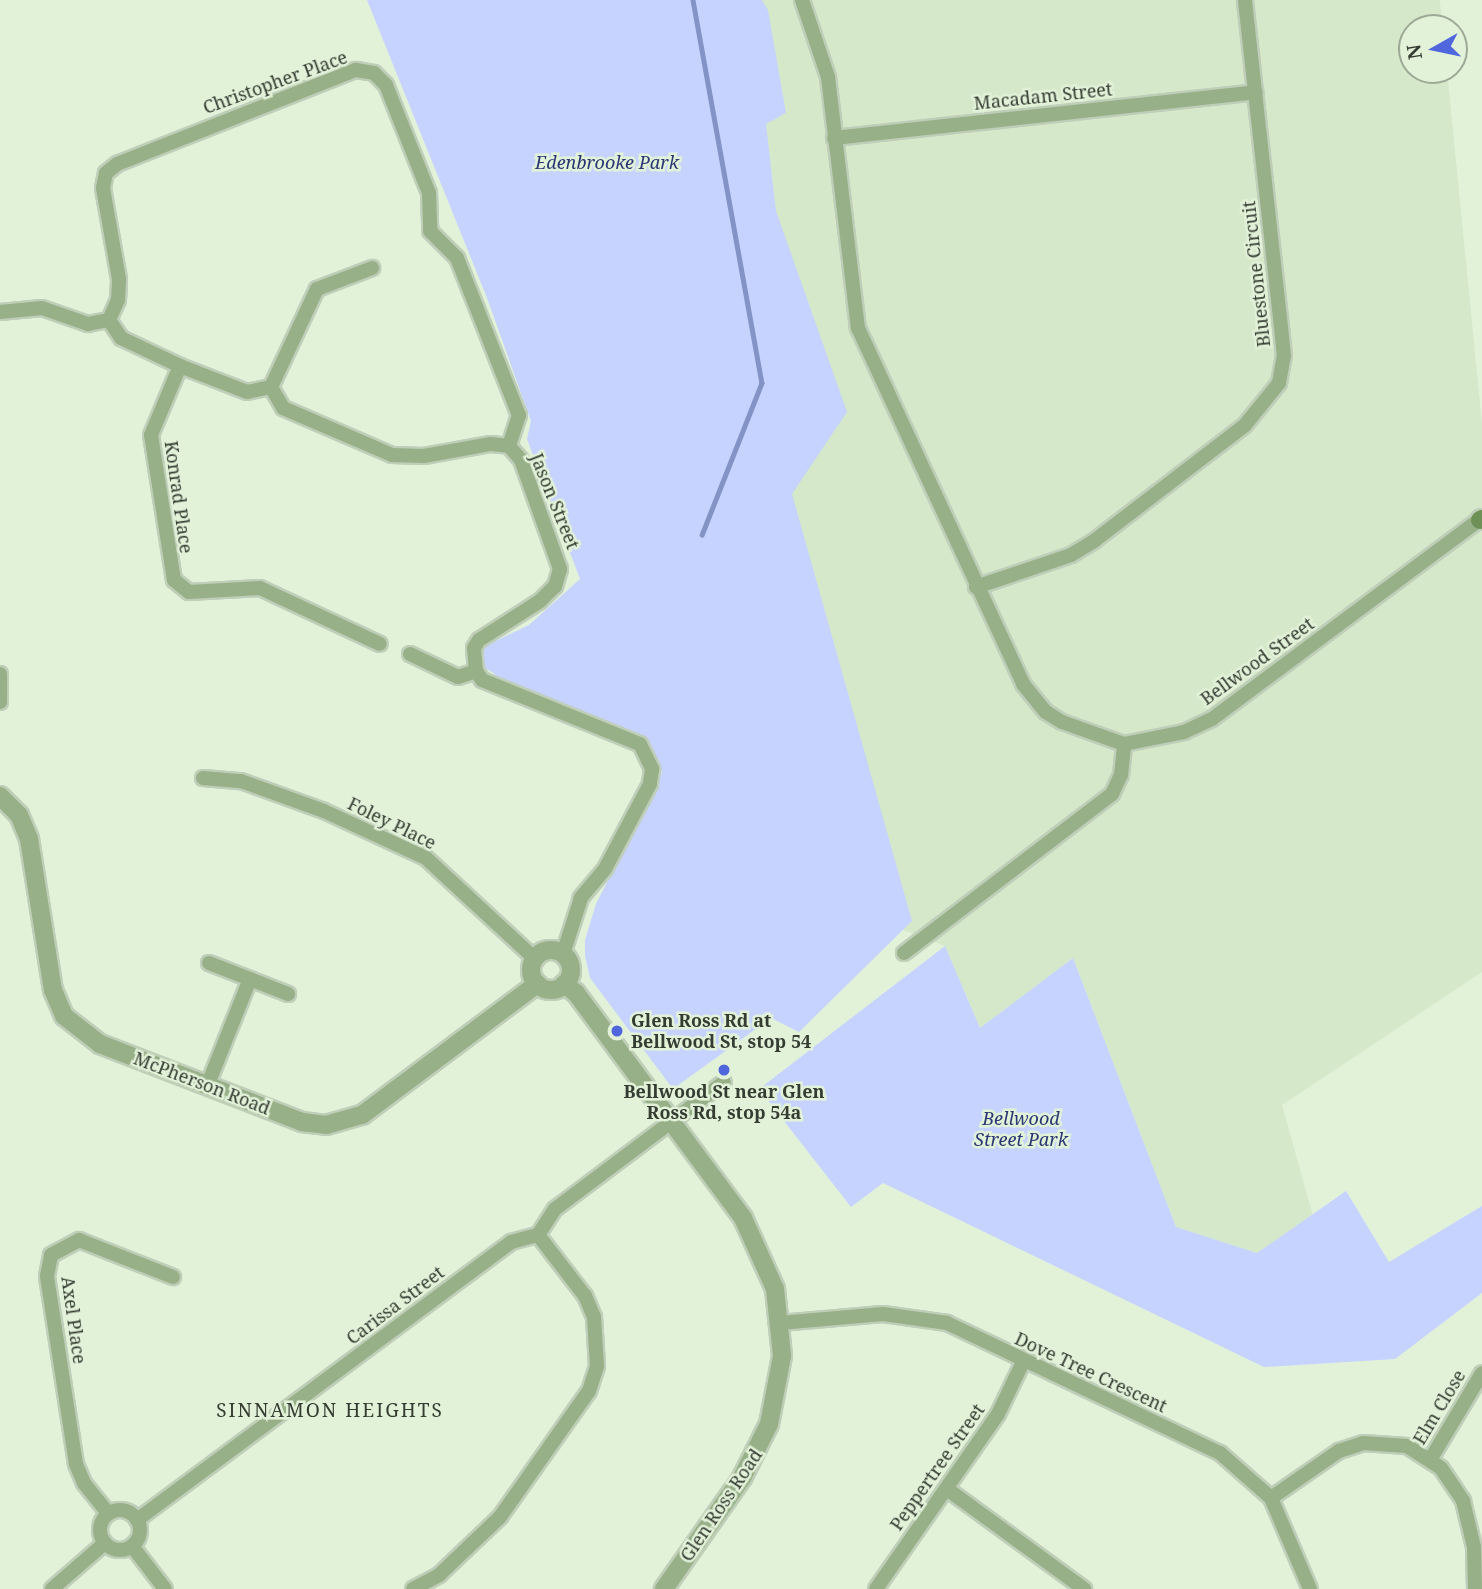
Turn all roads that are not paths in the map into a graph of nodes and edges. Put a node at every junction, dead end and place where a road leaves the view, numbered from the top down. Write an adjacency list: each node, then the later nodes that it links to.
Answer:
1 (802, 0): 4 (street)
2 (1245, 0): 3 (street, Bluestone Circuit)
3 (1256, 92): 4 (street, Macadam Street); 12 (street, Bluestone Circuit)
4 (834, 138): 12 (street)
5 (372, 268): 9 (street)
6 (0, 312): 7 (street)
7 (109, 320): 8 (street); 10 (street, Christopher Place)
8 (180, 366): 9 (street); 13 (street, Konrad Place)
9 (271, 387): 10 (street, Jason Street)
10 (509, 446): 15 (street, Jason Street)
11 (1481, 519): 18 (street, Bellwood Street)
12 (976, 587): 18 (street)
13 (380, 644)
14 (410, 654): 15 (street)
15 (476, 671): 22 (street)
16 (0, 674): 17 (street)
17 (0, 702)
18 (1124, 744): 21 (street)
19 (203, 778): 23 (street, Foley Place)
20 (0, 796): 30 (street, McPherson Road)
21 (904, 953)
22 (563, 954): 23 (street); 27 (street)
23 (534, 958): 26 (street)
24 (209, 963): 25 (street)
25 (250, 979): 28 (street); 30 (street)
26 (537, 984): 27 (street); 30 (street, McPherson Road)
27 (564, 985): 31 (street, Glen Ross Road)
28 (288, 994)
29 (724, 1082): 31 (street)
30 (208, 1084)
31 (672, 1120): 32 (street); 34 (street, Glen Ross Road)
32 (538, 1235): 41 (street, Carissa Street); 46 (street)
33 (173, 1277): 40 (street, Axel Place)
34 (780, 1323): 35 (street, Dove Tree Crescent); 47 (street, Glen Ross Road)
35 (1023, 1362): 38 (street, Peppertree Street); 39 (street, Dove Tree Crescent)
36 (1482, 1373): 37 (street, Elm Close)
37 (1430, 1460): 39 (street); 51 (street)
38 (947, 1489): 48 (street, Peppertree Street); 49 (street)
39 (1271, 1499): 50 (street, Dove Tree Crescent)
40 (108, 1513): 41 (street); 42 (street)
41 (137, 1520): 43 (street)
42 (105, 1543): 43 (street); 44 (street)
43 (132, 1545): 45 (street)
44 (52, 1589)
45 (164, 1589)
46 (413, 1589)
47 (664, 1589)
48 (876, 1589)
49 (1084, 1589)
50 (1310, 1589)
51 (1475, 1589)

